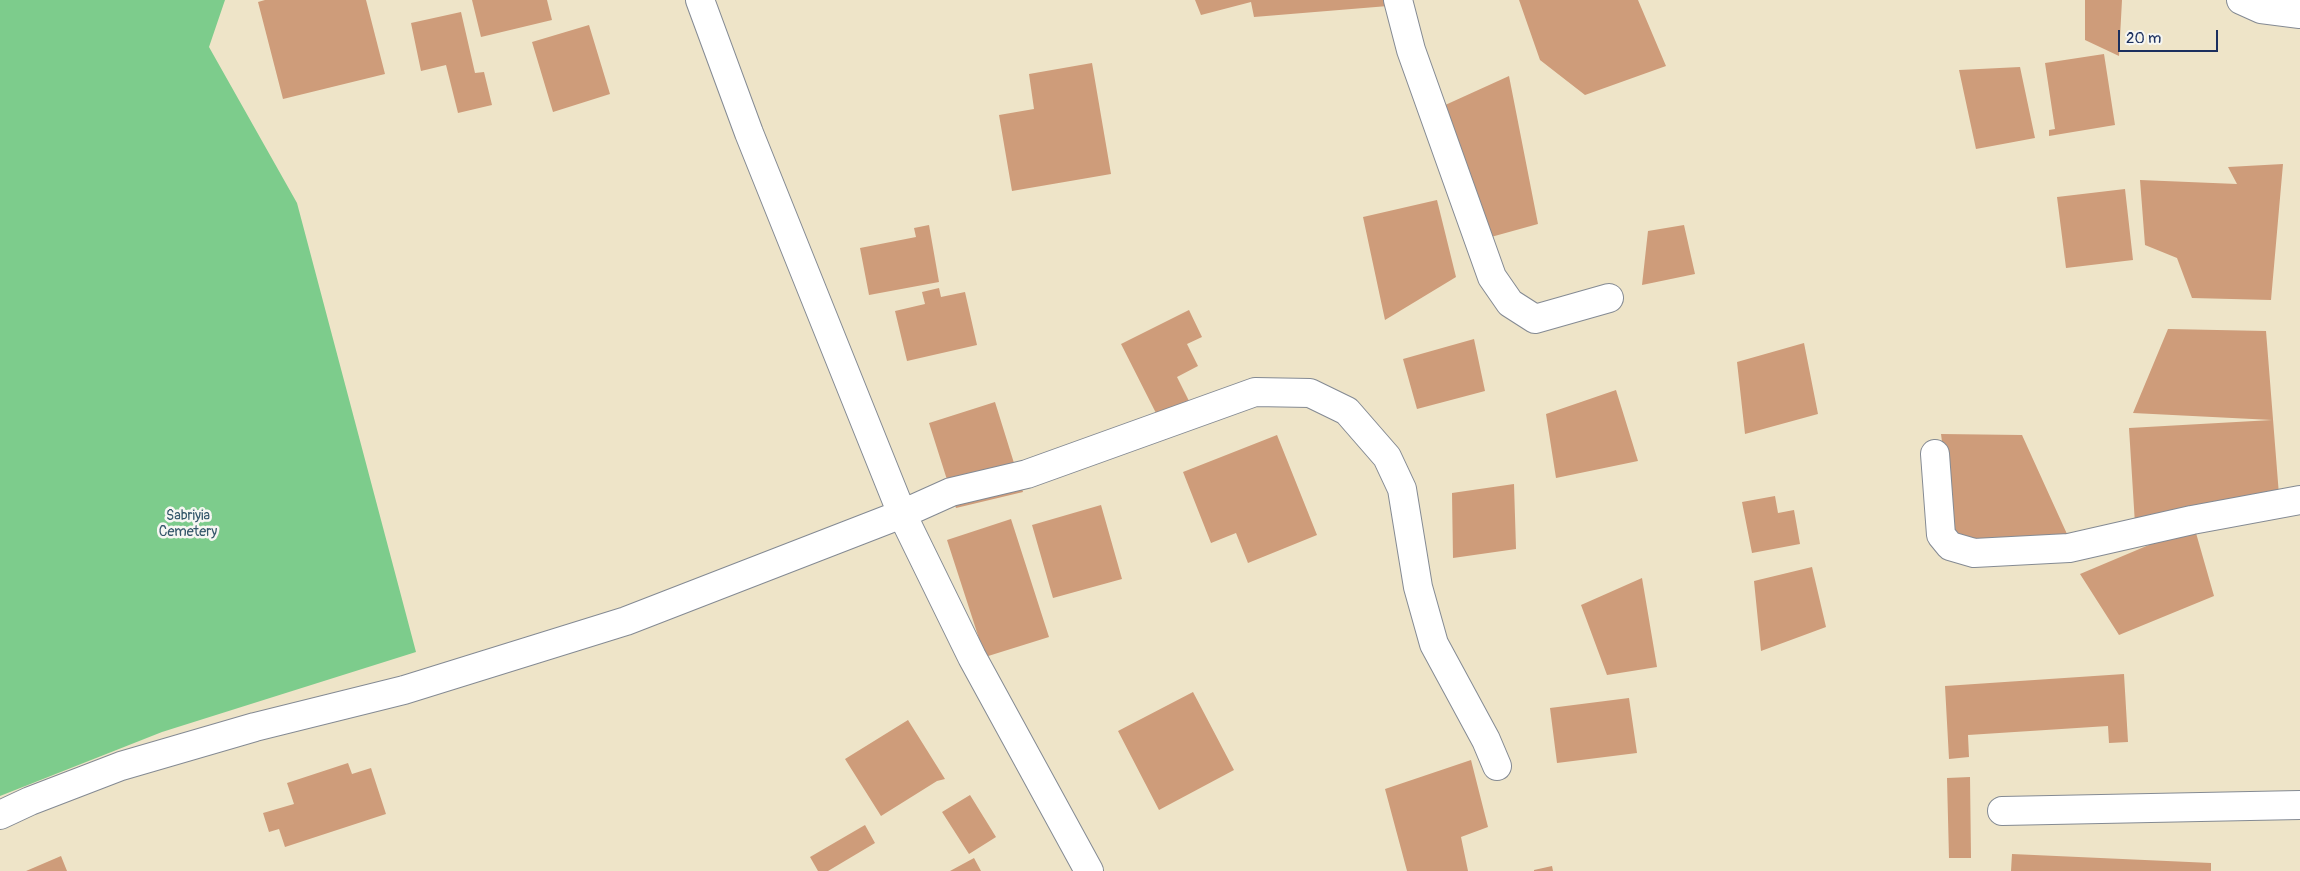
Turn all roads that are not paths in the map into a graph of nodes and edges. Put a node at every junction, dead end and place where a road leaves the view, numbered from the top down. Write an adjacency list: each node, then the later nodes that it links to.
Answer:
1 (700, 0): 8 (street)
2 (1398, 0): 5 (street)
3 (2241, 0): 4 (street)
4 (2300, 14)
5 (1609, 298)
6 (1934, 454): 7 (street)
7 (2300, 500)
8 (902, 514): 9 (street); 12 (street); 13 (street)
9 (1497, 766)
10 (2300, 805): 11 (street)
11 (2002, 811)
12 (0, 814)
13 (1090, 871)

